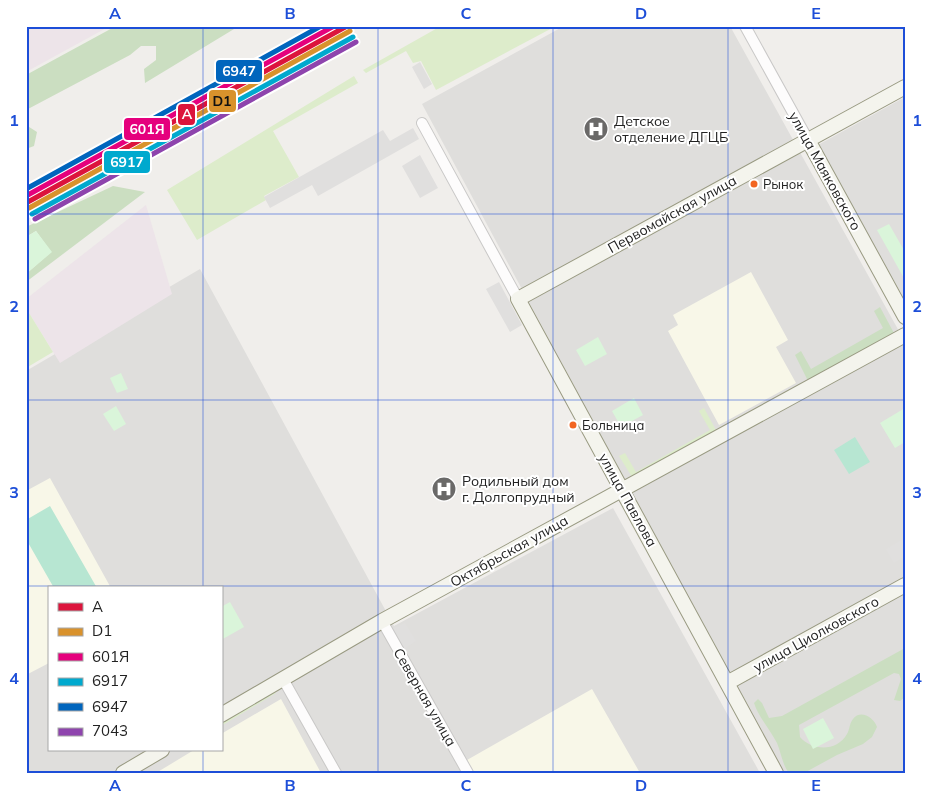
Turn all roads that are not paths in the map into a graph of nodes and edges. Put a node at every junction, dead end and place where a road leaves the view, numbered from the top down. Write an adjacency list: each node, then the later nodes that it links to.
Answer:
1 (745, 26): 4 (street, улица Маяковского)
2 (905, 87): 4 (street, Первомайская улица)
3 (422, 123): 5 (street, улица Павлова)
4 (808, 140): 5 (street, Первомайская улица); 6 (street, улица Маяковского)
5 (518, 299): 8 (street, улица Павлова)
6 (905, 316)
7 (905, 335): 8 (street, Октябрьская улица)
8 (622, 489): 10 (street, Октябрьская улица); 12 (street, улица Павлова)
9 (905, 585): 12 (street, улица Циолковского)
10 (382, 621): 11 (street, Октябрьская улица); 17 (street, Северная улица)
11 (283, 679): 13 (street, Октябрьская улица); 16 (street)
12 (727, 683): 18 (street, улица Павлова)
13 (222, 714)
14 (159, 752): 15 (street)
15 (123, 773)
16 (336, 773)
17 (468, 773)
18 (776, 773)

